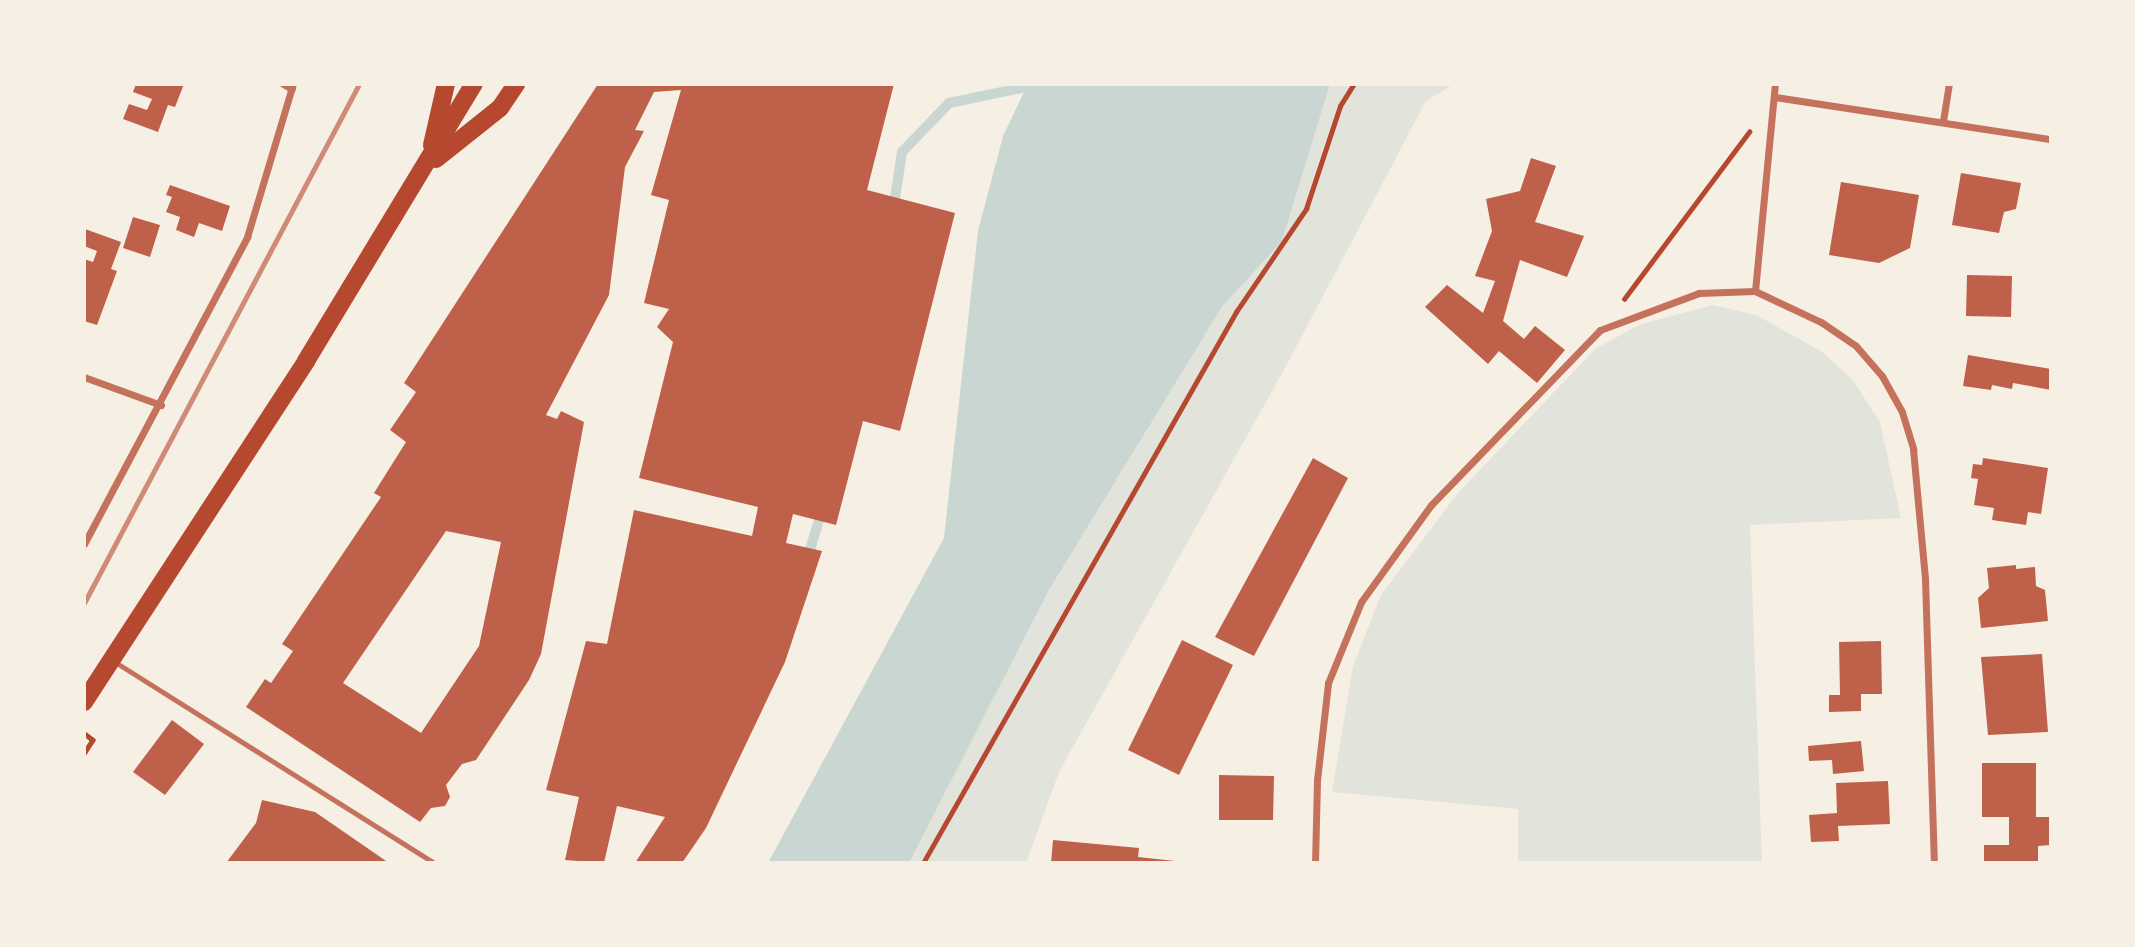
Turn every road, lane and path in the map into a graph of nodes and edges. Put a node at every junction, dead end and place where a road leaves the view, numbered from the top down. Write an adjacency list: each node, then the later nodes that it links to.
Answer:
1 (283, 84): 8 (street)
2 (446, 84): 12 (main road)
3 (474, 84): 12 (main road)
4 (516, 84): 12 (main road)
5 (1354, 84): 23 (path)
6 (1775, 84): 9 (street)
7 (1950, 84): 10 (street)
8 (293, 87): 16 (street)
9 (1775, 97): 10 (street); 13 (street); 14 (path)
10 (1943, 121): 11 (street)
11 (2051, 139)
12 (427, 165): 18 (main road)
13 (1755, 291): 14 (street); 25 (street)
14 (1600, 330): 24 (street)
15 (84, 377): 16 (street)
16 (161, 405): 17 (street)
17 (84, 544)
18 (110, 658): 19 (main road); 22 (lane)
19 (84, 702)
20 (84, 733): 21 (path)
21 (84, 754)
22 (433, 863)
23 (923, 863)
24 (1315, 863)
25 (1934, 863)

